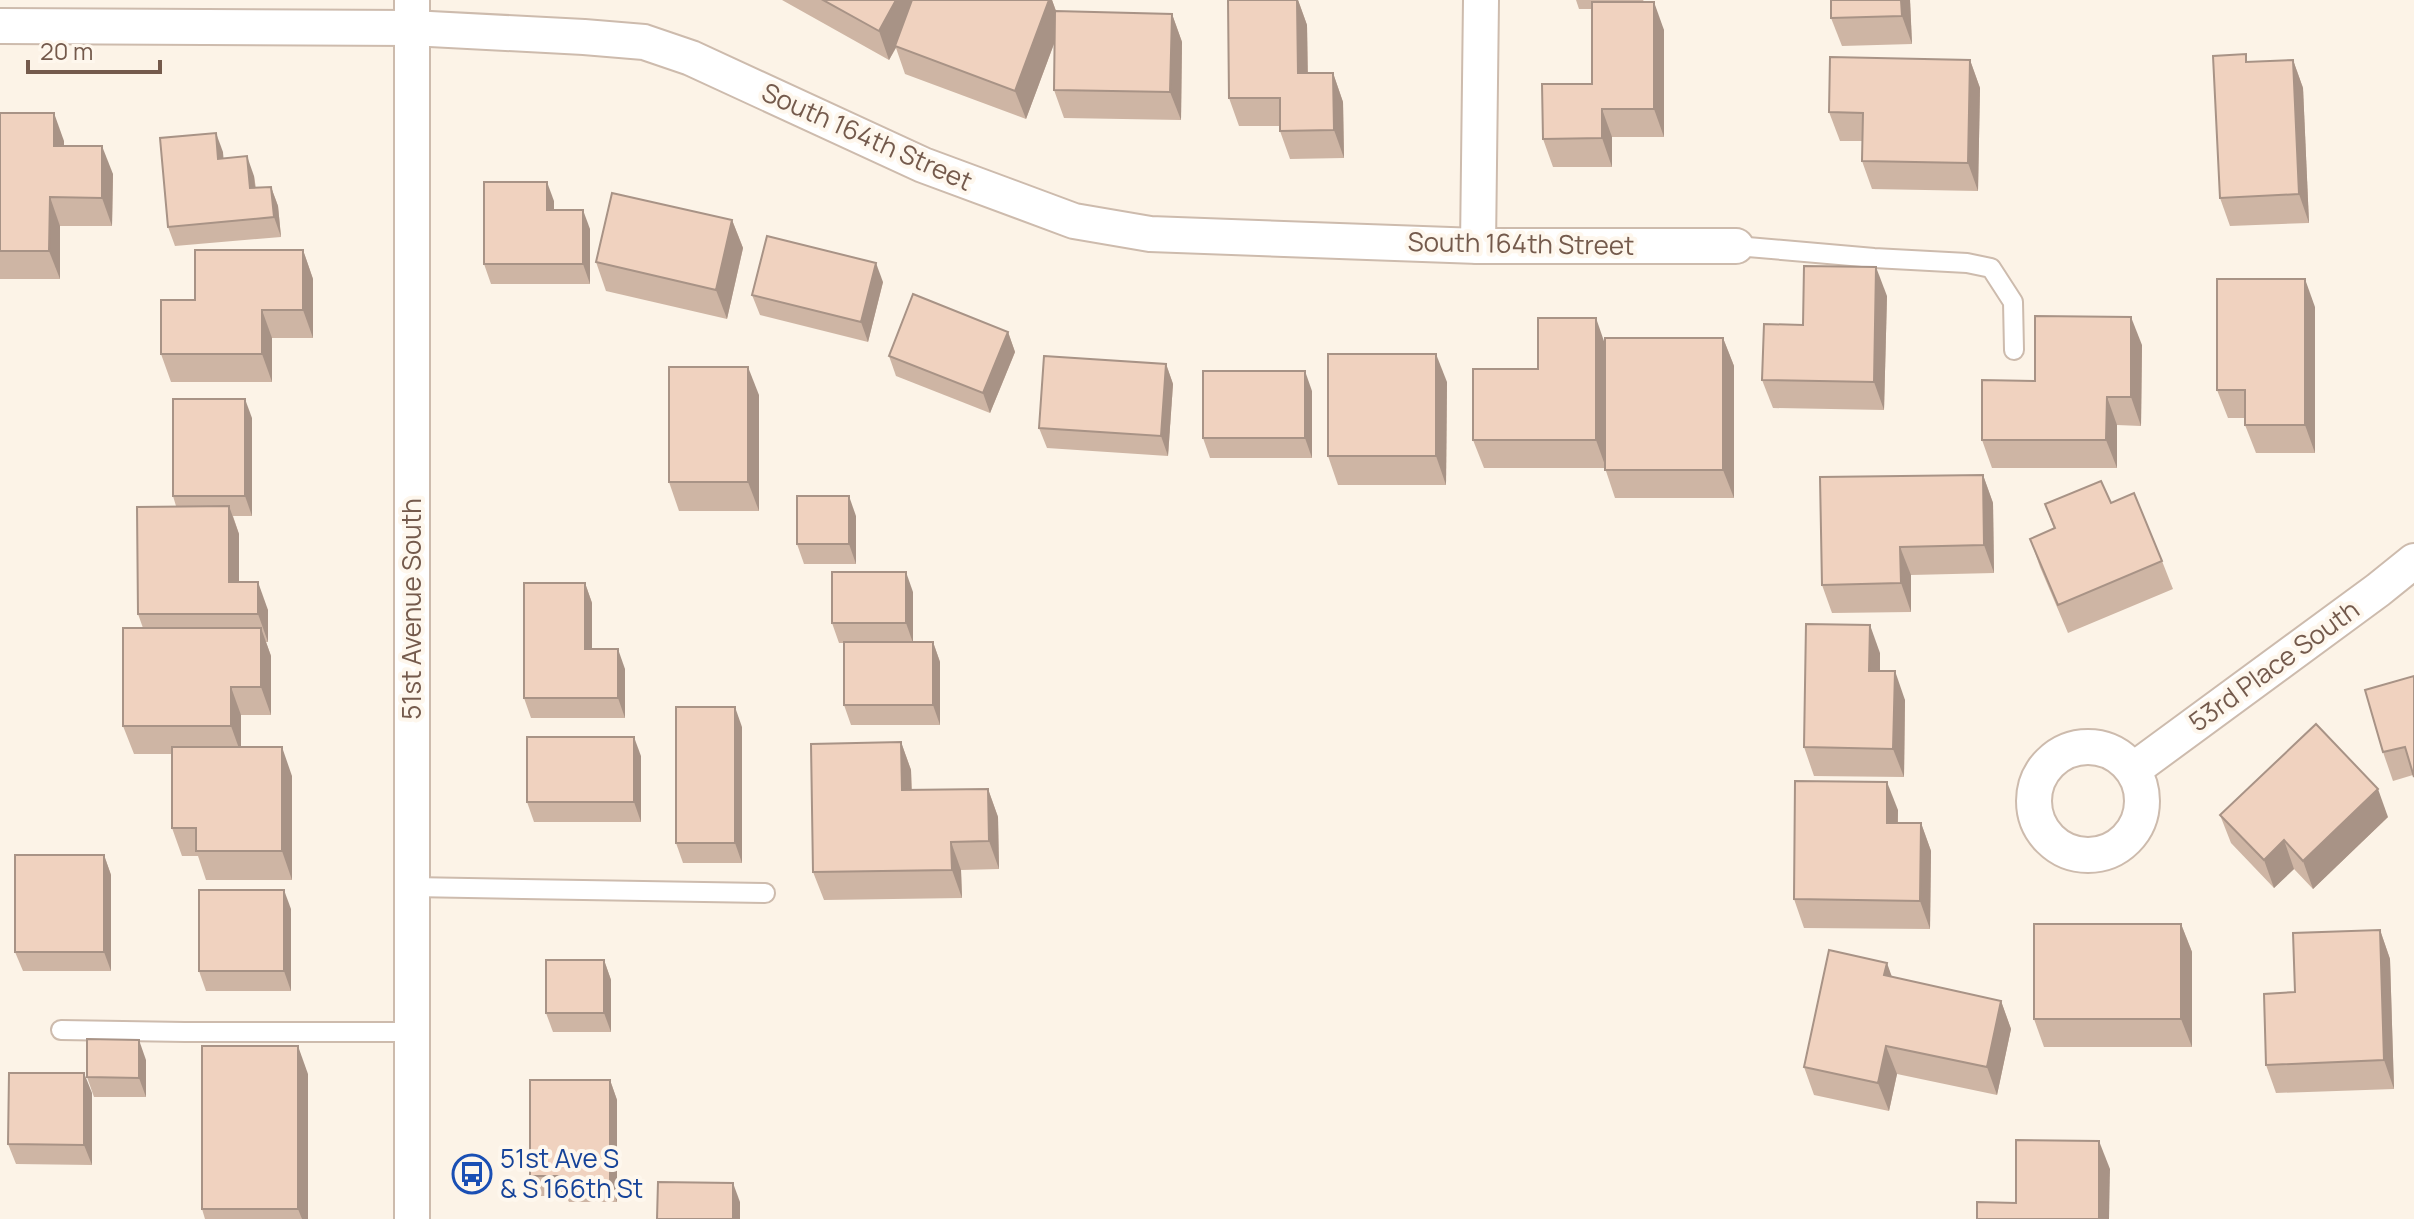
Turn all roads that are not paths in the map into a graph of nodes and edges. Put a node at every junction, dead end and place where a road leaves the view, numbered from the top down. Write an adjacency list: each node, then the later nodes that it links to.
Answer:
1 (1481, 0): 4 (street)
2 (412, 14): 3 (street, South 164th Street); 4 (street, South 164th Street); 9 (street, 51st Avenue South)
3 (0, 26)
4 (1478, 246): 5 (street, South 164th Street)
5 (1736, 246): 6 (lane)
6 (2014, 350)
7 (2414, 561): 8 (street, 53rd Place South)
8 (2133, 770)
9 (412, 887): 10 (lane); 12 (street, 51st Avenue South)
10 (765, 893)
11 (61, 1030): 12 (lane)
12 (412, 1032): 13 (street, 51st Avenue South)
13 (412, 1219)

